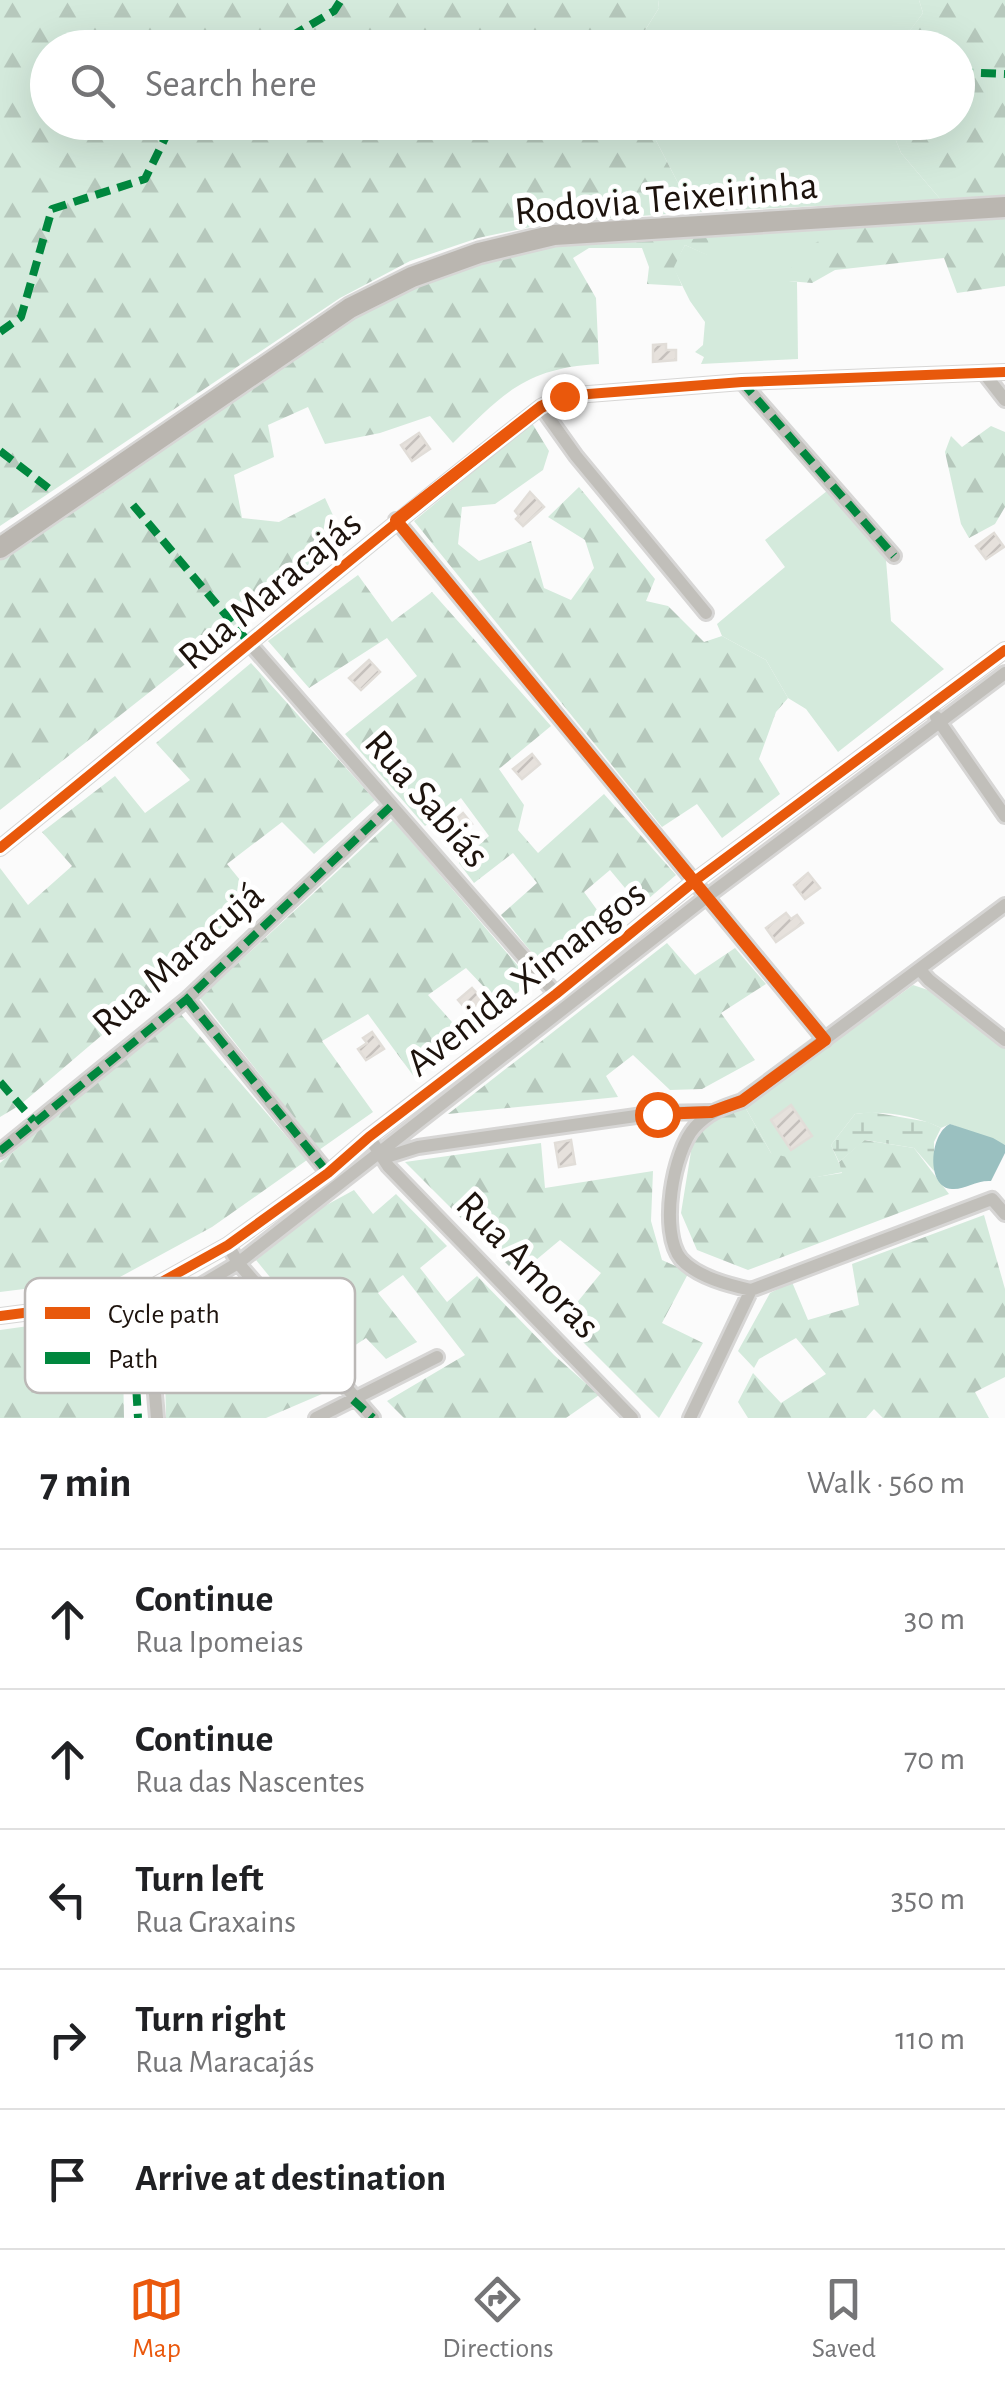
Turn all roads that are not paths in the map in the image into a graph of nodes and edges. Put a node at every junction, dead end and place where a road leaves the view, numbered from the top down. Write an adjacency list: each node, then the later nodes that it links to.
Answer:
1 (1005, 207): 8 (main road, Rodovia Teixeirinha)
2 (1005, 372): 3 (street, Rua Maracajás)
3 (984, 374): 4 (street, Rua Maracajás); 5 (street)
4 (742, 382): 6 (street, Rua Maracajás); 9 (street)
5 (1005, 400)
6 (541, 407): 7 (street, Rua Maracajás); 10 (street)
7 (396, 520): 11 (street, Rua Maracajás); 19 (street)
8 (0, 548)
9 (894, 556)
10 (706, 613)
11 (251, 645): 16 (street, Rua Sabiás); 18 (street, Rua Maracajás)
12 (1005, 650): 14 (street, Avenida Ximangos)
13 (1005, 673): 15 (street, Avenida Ximangos)
14 (929, 706): 15 (street); 19 (street, Avenida Ximangos)
15 (940, 722): 17 (street); 20 (street, Avenida Ximangos)
16 (391, 806): 23 (street, Rua Sabiás); 24 (street, Rua Maracujá)
17 (1005, 816)
18 (0, 848)
19 (696, 880): 20 (street); 23 (street, Avenida Ximangos)
20 (709, 896): 25 (street); 30 (street, Avenida Ximangos)
21 (1005, 904): 22 (street)
22 (921, 970): 25 (street); 26 (street)
23 (556, 994): 28 (street, Avenida Ximangos)
24 (187, 1000): 29 (street, Rua Maracujá); 31 (street)
25 (825, 1040): 27 (street)
26 (1005, 1040)
27 (711, 1112): 30 (street); 38 (street)
28 (369, 1137): 30 (street, Rua Amoras); 31 (street, Avenida Ximangos)
29 (0, 1150)
30 (382, 1156): 34 (street, Avenida Ximangos); 48 (street, Rua Amoras)
31 (328, 1173): 33 (street, Avenida Ximangos)
32 (1005, 1214): 38 (street)
33 (228, 1245): 34 (street); 35 (street, Avenida Ximangos)
34 (238, 1264): 36 (street, Avenida Ximangos); 37 (street)
35 (170, 1278)
36 (214, 1278)
37 (250, 1278)
38 (751, 1290): 49 (street)
39 (25, 1313): 40 (street)
40 (0, 1316)
41 (438, 1357): 44 (street)
42 (156, 1393): 45 (street)
43 (347, 1393): 44 (street)
44 (353, 1400): 46 (street); 47 (street)
45 (158, 1418)
46 (316, 1418)
47 (372, 1418)
48 (632, 1418)
49 (690, 1418)

